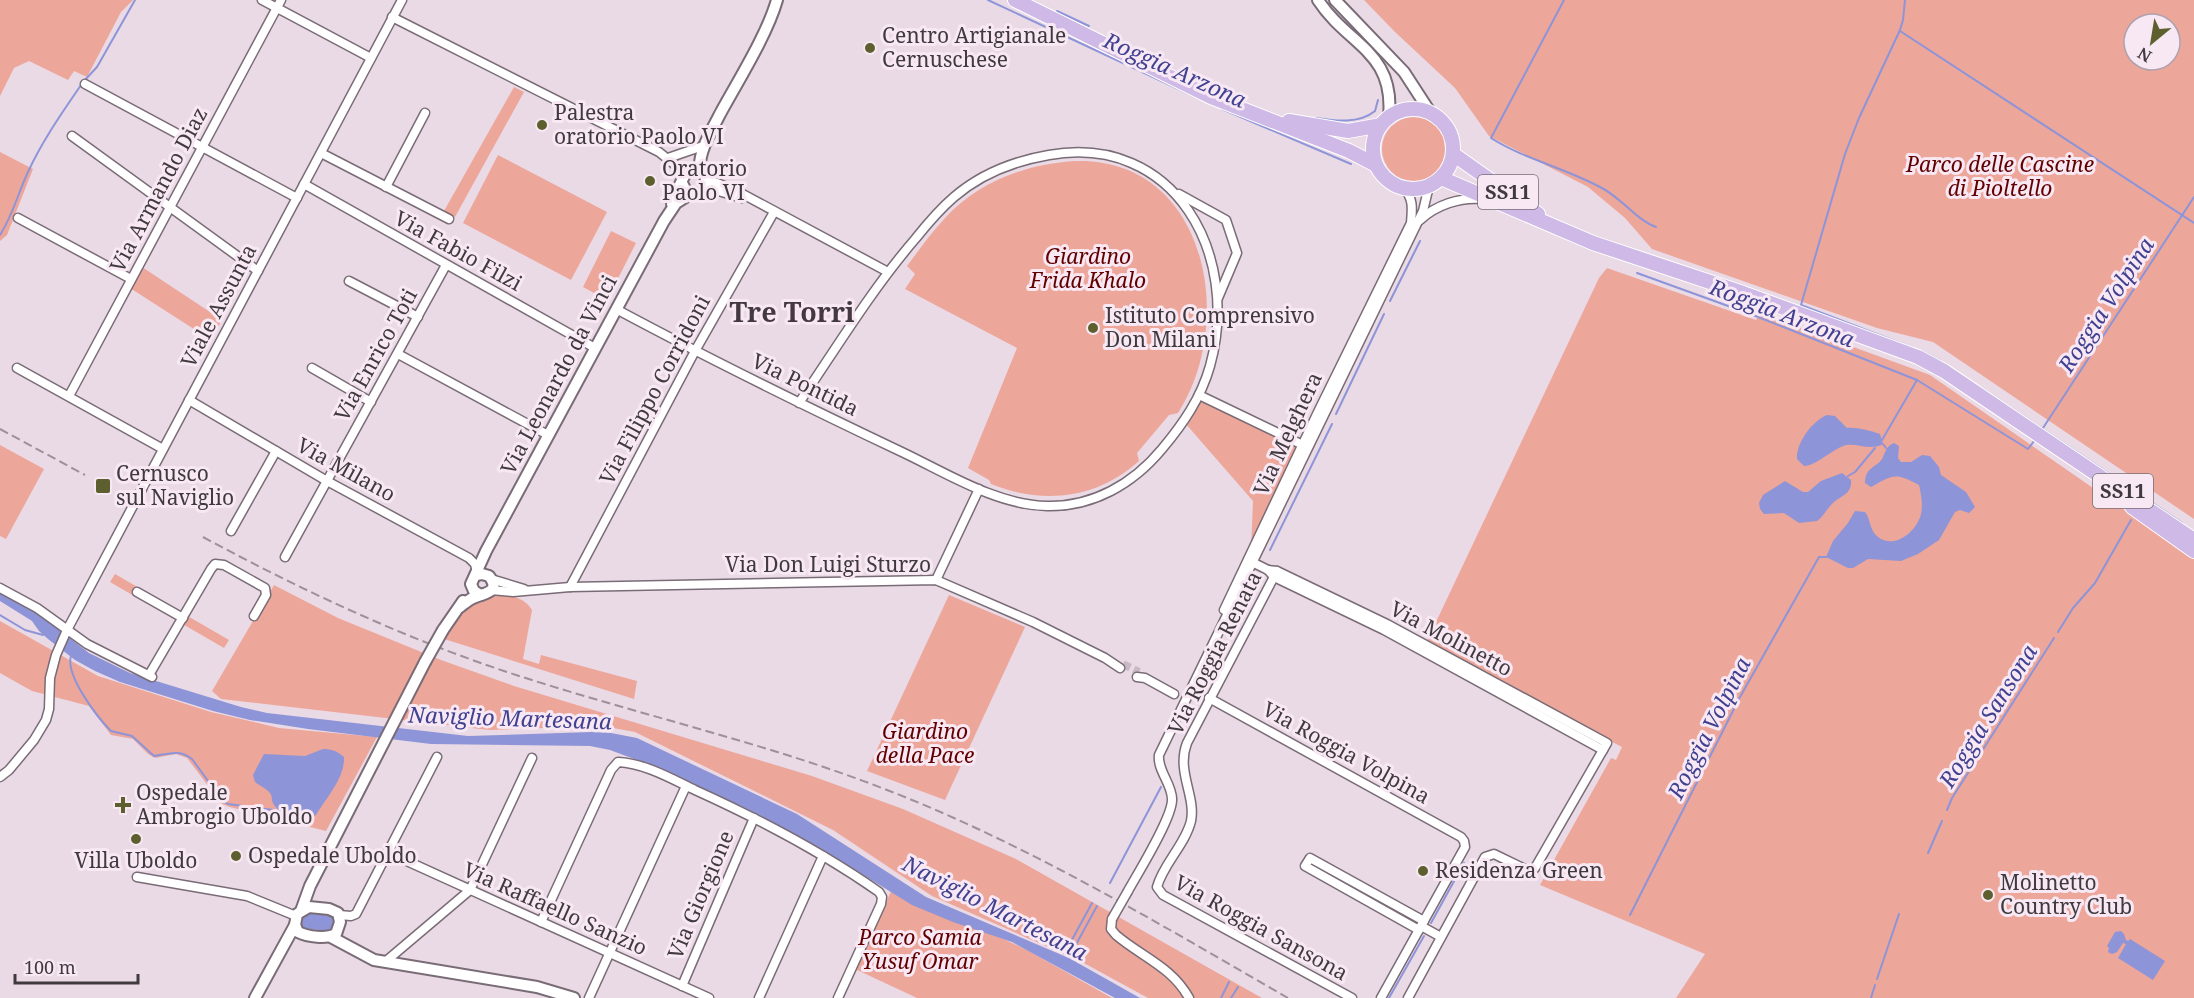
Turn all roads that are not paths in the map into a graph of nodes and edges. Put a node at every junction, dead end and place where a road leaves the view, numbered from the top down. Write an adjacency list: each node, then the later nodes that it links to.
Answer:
1 (262, 0): 7 (street)
2 (402, 0): 8 (street, Viale Assunta)
3 (777, 0): 15 (street, Via Leonardo da Vinci)
4 (1015, 0): 13 (main road)
5 (1318, 0): 14 (street)
6 (1335, 0): 11 (street)
7 (279, 4): 9 (street); 17 (street, Via Armando Diaz)
8 (392, 17): 9 (street, Viale Assunta); 21 (street)
9 (371, 58): 19 (street, Viale Assunta)
10 (85, 84): 17 (street)
11 (1430, 112): 14 (main road); 20 (main road)
12 (425, 113): 28 (street)
13 (1258, 115): 14 (main road); 22 (main road)
14 (1385, 121): 22 (main road)
15 (710, 133): 18 (street, Via Leonardo da Vinci); 25 (street, Via Leonardo da Vinci)
16 (72, 136): 34 (street)
17 (202, 147): 32 (street); 34 (street, Via Armando Diaz)
18 (700, 147): 21 (street); 23 (street, Via Leonardo da Vinci)
19 (321, 153): 26 (street, Viale Assunta); 28 (street)
20 (1453, 154): 24 (main road, SS11); 40 (main road, SS11)
21 (668, 158): 23 (street)
22 (1376, 165): 29 (main road)
23 (685, 176): 25 (street); 31 (street); 36 (street, Via Leonardo da Vinci)
24 (1441, 178): 27 (main road, SS11); 33 (main road, SS11)
25 (704, 180): 31 (street); 35 (street)
26 (304, 184): 32 (street, Viale Assunta); 41 (street, Via Fabio Filzi)
27 (1429, 186): 29 (main road, SS11); 39 (street, Via Melghera)
28 (386, 187): 38 (street)
29 (1404, 188): 61 (street, Via Melghera)
30 (1174, 191): 43 (street); 46 (street); 46 (street)
31 (690, 194): 36 (street, Via Leonardo da Vinci)
32 (297, 198): 42 (street, Viale Assunta)
33 (1491, 200): 39 (street, Via Melghera); 40 (main road, SS11)
34 (169, 207): 42 (street); 44 (street, Via Armando Diaz)
35 (774, 212): 43 (street); 50 (street, Via Filippo Corridoni)
36 (669, 213): 47 (street, Via Leonardo da Vinci)
37 (18, 218): 44 (street)
38 (449, 219)
39 (1416, 226): 61 (street, Via Melghera)
40 (1562, 231): 60 (main road, SS11)
41 (446, 265): 48 (street, Via Enrico Toti); 49 (street, Via Fabio Filzi)
42 (258, 272): 56 (street, Viale Assunta)
43 (888, 272): 58 (street)
44 (131, 279): 55 (street, Via Armando Diaz)
45 (349, 281): 48 (street)
46 (1217, 301): 54 (street, Via Pontida)
47 (616, 309): 49 (street, Via Leonardo da Vinci); 50 (street, Via Pontida)
48 (418, 317): 51 (street, Via Enrico Toti)
49 (595, 348): 59 (street, Via Leonardo da Vinci)
50 (695, 351): 58 (street, Via Pontida); 76 (street, Via Filippo Corridoni)
51 (399, 352): 57 (street, Via Enrico Toti); 59 (street)
52 (17, 368): 55 (street)
53 (312, 368): 57 (street)
54 (1199, 395): 61 (street); 65 (street, Via Pontida)
55 (69, 396): 62 (street)
56 (189, 400): 62 (street, Viale Assunta); 63 (street, Via Milano)
57 (370, 402): 64 (street, Via Enrico Toti)
58 (799, 403): 65 (street, Via Pontida)
59 (548, 435): 69 (street, Via Leonardo da Vinci)
60 (2052, 444): 67 (main road, SS11); 68 (main road, SS11)
61 (1306, 446): 71 (street, Via Melghera)
62 (163, 449): 82 (street, Viale Assunta)
63 (276, 451): 64 (street, Via Milano); 66 (street)
64 (327, 481): 70 (street, Via Enrico Toti); 73 (street, Via Milano)
65 (979, 489): 74 (street)
66 (231, 531)
67 (2194, 540)
68 (2194, 551)
69 (484, 556): 73 (street, Via Leonardo da Vinci); 75 (street)
70 (285, 557)
71 (1251, 562): 72 (street, Via Molinetto); 115 (street, Via Melghera, bridge)
72 (1273, 573): 86 (street, Via Roggia Renata); 104 (street, Via Molinetto)
73 (474, 579): 75 (street); 75 (street); 79 (street, Via Leonardo da Vinci)
74 (936, 580): 76 (street, Via Don Luigi Sturzo); 83 (street, Via Don Luigi Sturzo)
75 (488, 585): 76 (street, Via Don Luigi Sturzo); 79 (street, Via Leonardo da Vinci)
76 (570, 587)
77 (0, 588): 82 (street)
78 (137, 592): 81 (street)
79 (460, 607): 95 (street, Via Leonardo da Vinci, bridge)
80 (254, 616): 81 (street)
81 (183, 618): 82 (street)
82 (67, 630): 89 (street, Viale Assunta)
83 (1122, 666)
84 (1141, 676): 85 (street)
85 (1174, 694)
86 (1209, 698): 96 (street, Via Roggia Renata); 102 (street, Via Roggia Volpina)
87 (437, 758): 92 (street)
88 (532, 758): 97 (street)
89 (0, 777)
90 (686, 786): 91 (street); 101 (street); 105 (street)
91 (754, 818): 93 (street); 107 (street, Via Giorgione)
92 (387, 852): 97 (street, Via Raffaello Sanzio); 99 (street)
93 (823, 856): 113 (street); 114 (street)
94 (137, 877): 100 (street)
95 (310, 886): 98 (street); 100 (street, Via Leonardo da Vinci)
96 (1157, 886): 116 (street, Via Roggia Sansona)
97 (470, 890): 101 (street, Via Raffaello Sanzio); 106 (street)
98 (314, 907): 99 (street); 100 (street)
99 (339, 915): 103 (street)
100 (298, 921): 103 (street); 109 (street, Via Leonardo da Vinci)
101 (540, 922): 105 (street, Via Raffaello Sanzio)
102 (1422, 926): 102 (street); 104 (street); 117 (street)
103 (334, 934): 106 (street)
104 (1441, 937): 118 (street)
105 (609, 953): 107 (street, Via Raffaello Sanzio); 111 (street)
106 (385, 962): 108 (street)
107 (682, 986): 112 (street, Via Raffaello Sanzio)
108 (541, 993): 110 (street)
109 (255, 998)
110 (574, 998)
111 (589, 998)
112 (709, 998)
113 (759, 998)
114 (838, 998)
115 (1189, 998)
116 (1352, 998)
117 (1381, 998)
118 (1408, 998)

